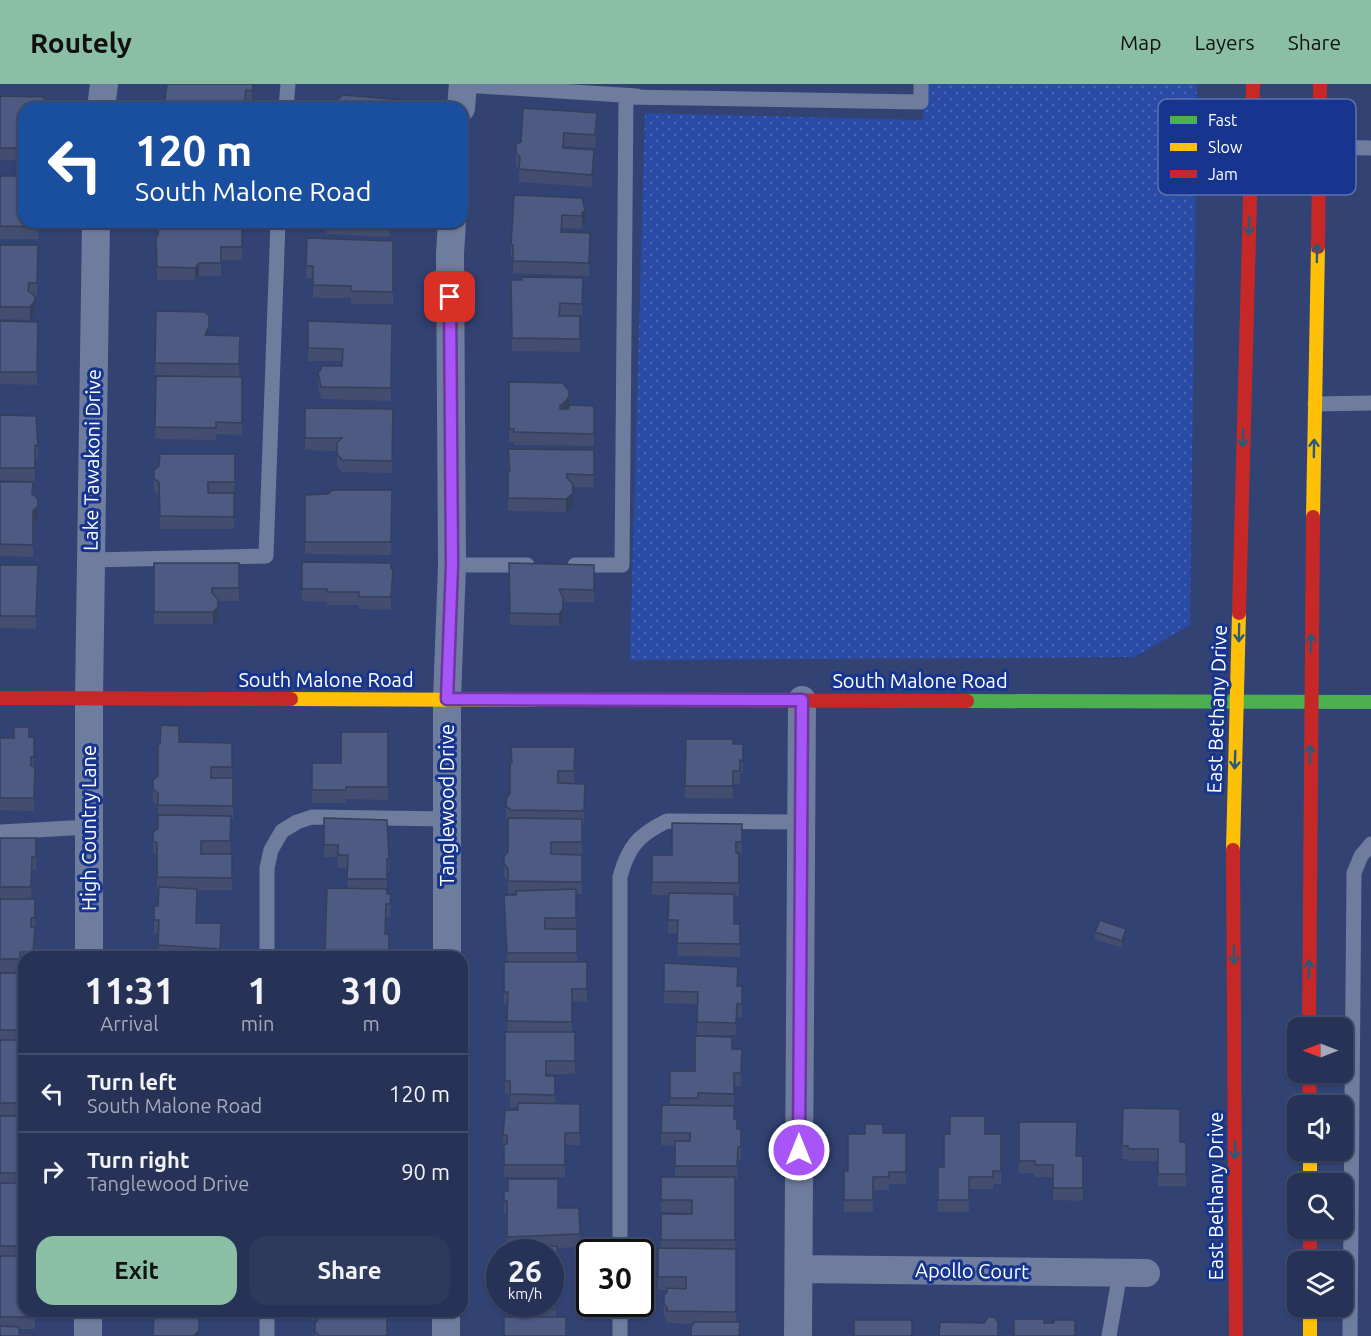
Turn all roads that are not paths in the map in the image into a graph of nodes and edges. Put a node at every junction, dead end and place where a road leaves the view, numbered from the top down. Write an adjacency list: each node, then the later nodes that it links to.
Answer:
1 (104, 84): 10 (street)
2 (288, 84): 11 (lane)
3 (921, 84): 7 (lane)
4 (1253, 84): 8 (main road, East Bethany Drive, one-way to 8)
5 (1320, 84): 9 (main road)
6 (462, 92): 7 (lane)
7 (643, 97): 24 (lane)
8 (1253, 99)
9 (1320, 99)
10 (102, 102)
11 (286, 102)
12 (1356, 148): 13 (lane)
13 (1371, 148)
14 (1250, 195): 29 (main road, East Bethany Drive, one-way to 29)
15 (1318, 195): 20 (main road, one-way to 15)
16 (96, 228): 21 (street, Lake Tawakoni Drive)
17 (278, 228): 21 (lane)
18 (452, 228): 22 (street, Tanglewood Drive)
19 (1371, 403): 20 (lane)
20 (1315, 404): 30 (main road, one-way to 20)
21 (91, 560): 26 (street, Lake Tawakoni Drive)
22 (452, 565): 23 (lane); 27 (street, Tanglewood Drive)
23 (543, 565)
24 (565, 565)
25 (0, 698): 26 (main road, South Malone Road)
26 (89, 699): 27 (main road, South Malone Road); 34 (street, High Country Lane)
27 (447, 699): 28 (main road, South Malone Road); 32 (street, Tanglewood Drive)
28 (802, 700): 29 (main road, South Malone Road); 33 (street)
29 (1237, 701): 30 (main road, South Malone Road); 55 (main road, East Bethany Drive, one-way to 55)
30 (1311, 702): 31 (main road, South Malone Road); 40 (main road, one-way to 30)
31 (1371, 702)
32 (447, 819): 38 (lane); 39 (street, Tanglewood Drive)
33 (802, 822): 41 (lane); 42 (street)
34 (89, 826): 35 (lane); 37 (street, High Country Lane)
35 (0, 832)
36 (1371, 844): 57 (lane)
37 (89, 951)
38 (267, 951)
39 (447, 951)
40 (1310, 1017)
41 (620, 1239)
42 (799, 1269): 43 (street, Apollo Court); 53 (street)
43 (1133, 1273): 54 (lane)
44 (88, 1317): 49 (street)
45 (267, 1317): 50 (lane)
46 (446, 1317): 51 (street)
47 (620, 1317): 52 (lane)
48 (1310, 1317): 56 (main road)
49 (88, 1336)
50 (267, 1336)
51 (446, 1336)
52 (620, 1336)
53 (798, 1336)
54 (1109, 1336)
55 (1236, 1336)
56 (1310, 1336)
57 (1350, 1336)

